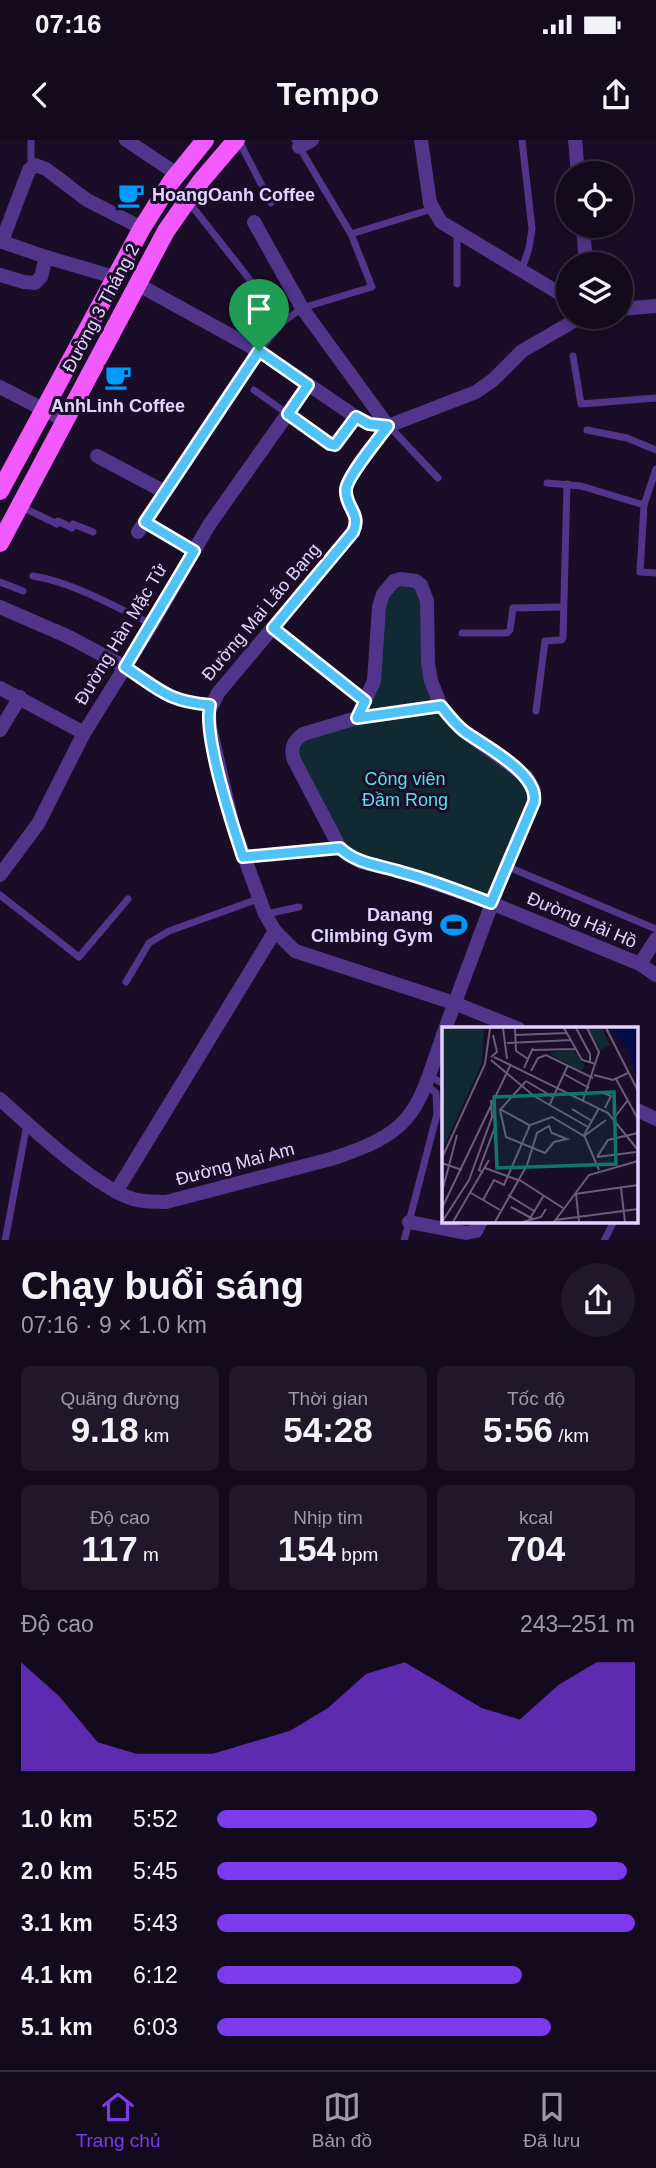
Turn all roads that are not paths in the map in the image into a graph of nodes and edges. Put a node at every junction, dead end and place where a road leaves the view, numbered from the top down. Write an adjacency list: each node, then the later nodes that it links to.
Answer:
1 (31, 140): 10 (lane)
2 (126, 140): 11 (street)
3 (205, 140): 11 (main road, Đường 3 Tháng 2)
4 (421, 140): 14 (street)
5 (522, 140): 21 (lane)
6 (575, 140): 9 (street)
7 (233, 141): 12 (main road, Đường 3 Tháng 2); 13 (lane)
8 (302, 142): 18 (lane)
9 (577, 161)
10 (32, 166): 16 (street); 19 (street)
11 (177, 174): 16 (main road, Đường 3 Tháng 2)
12 (187, 199): 24 (main road, Đường 3 Tháng 2); 30 (lane)
13 (271, 203)
14 (432, 209): 17 (street); 18 (lane)
15 (254, 222): 28 (street)
16 (142, 228): 23 (main road, Đường 3 Tháng 2)
17 (457, 232): 21 (street); 25 (lane)
18 (351, 234): 28 (lane)
19 (1, 241): 20 (street)
20 (46, 257): 22 (street); 23 (street)
21 (522, 269): 26 (street)
22 (0, 275)
23 (114, 277): 38 (main road, Đường 3 Tháng 2)
24 (137, 284): 32 (street); 41 (main road, Đường 3 Tháng 2)
25 (457, 284)
26 (556, 291)
27 (656, 306): 29 (street)
28 (302, 308): 30 (lane); 42 (street)
29 (633, 308)
30 (283, 322): 32 (lane)
31 (560, 329): 42 (street)
32 (259, 351): 34 (street); 51 (street)
33 (573, 356): 37 (lane)
34 (308, 385): 39 (street, Đường Hàn Mặc Tử); 40 (street)
35 (0, 387): 38 (street)
36 (254, 390): 39 (lane)
37 (656, 398)
38 (43, 409): 41 (street); 50 (main road, Đường 3 Tháng 2)
39 (288, 414): 40 (lane); 57 (street, Đường Hàn Mặc Tử)
40 (356, 417): 42 (street)
41 (64, 420): 53 (main road, Đường 3 Tháng 2)
42 (388, 426): 47 (lane); 65 (street, Đường Mai Lão Bạng)
43 (587, 430): 44 (lane)
44 (656, 450)
45 (97, 456): 51 (street)
46 (656, 469): 52 (lane)
47 (438, 478)
48 (547, 483): 49 (lane)
49 (567, 484): 52 (lane); 63 (lane)
50 (0, 491)
51 (165, 492): 54 (street)
52 (644, 505): 58 (lane)
53 (20, 506): 55 (lane); 56 (main road, Đường 3 Tháng 2)
54 (141, 527): 57 (lane)
55 (93, 533)
56 (0, 543)
57 (194, 551): 64 (street, Đường Hàn Mặc Tử)
58 (656, 573)
59 (33, 576): 64 (lane)
60 (0, 582): 61 (lane)
61 (23, 591)
62 (0, 607): 67 (street)
63 (563, 607): 66 (lane); 73 (lane)
64 (152, 624): 67 (street, Đường Hàn Mặc Tử)
65 (273, 628): 70 (street); 71 (street, Đường Mai Lão Bạng)
66 (462, 633)
67 (125, 667): 71 (lane); 76 (street, Đường Hàn Mặc Tử)
68 (0, 688): 69 (street)
69 (20, 697): 75 (street); 76 (street)
70 (365, 701): 72 (street); 74 (street)
71 (210, 705): 78 (street, Đường Mai Lão Bạng)
72 (441, 706): 74 (street); 79 (street, Đường Mai Am)
73 (536, 711)
74 (357, 718): 77 (street)
75 (0, 730)
76 (84, 733): 80 (street, Đường Hàn Mặc Tử)
77 (340, 848): 78 (lane); 84 (street, Đường Hải Hồ)
78 (243, 857): 83 (street, Đường Mai Lão Bạng)
79 (506, 866): 84 (street, Đường Mai Am); 87 (lane)
80 (0, 875)
81 (0, 895): 82 (lane)
82 (128, 899)
83 (258, 899): 86 (street, Đường Mai Lão Bạng); 92 (lane)
84 (491, 903): 90 (street, Đường Hải Hồ); 93 (street, Đường Mai Am)
85 (299, 906): 86 (lane)
86 (265, 914): 88 (street, Đường Mai Lão Bạng)
87 (656, 929)
88 (275, 931): 93 (street, Đường Mai Lão Bạng); 103 (street)
89 (656, 939): 90 (street)
90 (640, 964): 91 (street, Đường Hải Hồ)
91 (656, 975)
92 (126, 982)
93 (454, 1003): 94 (street, Đường Mai Am); 95 (street, Đường Mai Lão Bạng)
94 (446, 1027)
95 (514, 1027)
96 (442, 1038): 97 (street, Đường Mai Am)
97 (427, 1081): 98 (lane); 103 (street, Đường Mai Am); 104 (lane)
98 (442, 1084)
99 (0, 1099): 102 (street, Đường Mai Am)
100 (638, 1110): 101 (street)
101 (656, 1119)
102 (27, 1123): 103 (street, Đường Mai Am); 107 (lane)
103 (116, 1192)
104 (410, 1222): 105 (street); 108 (lane)
105 (480, 1223)
106 (613, 1223): 109 (lane)
107 (5, 1240)
108 (404, 1240)
109 (604, 1240)

